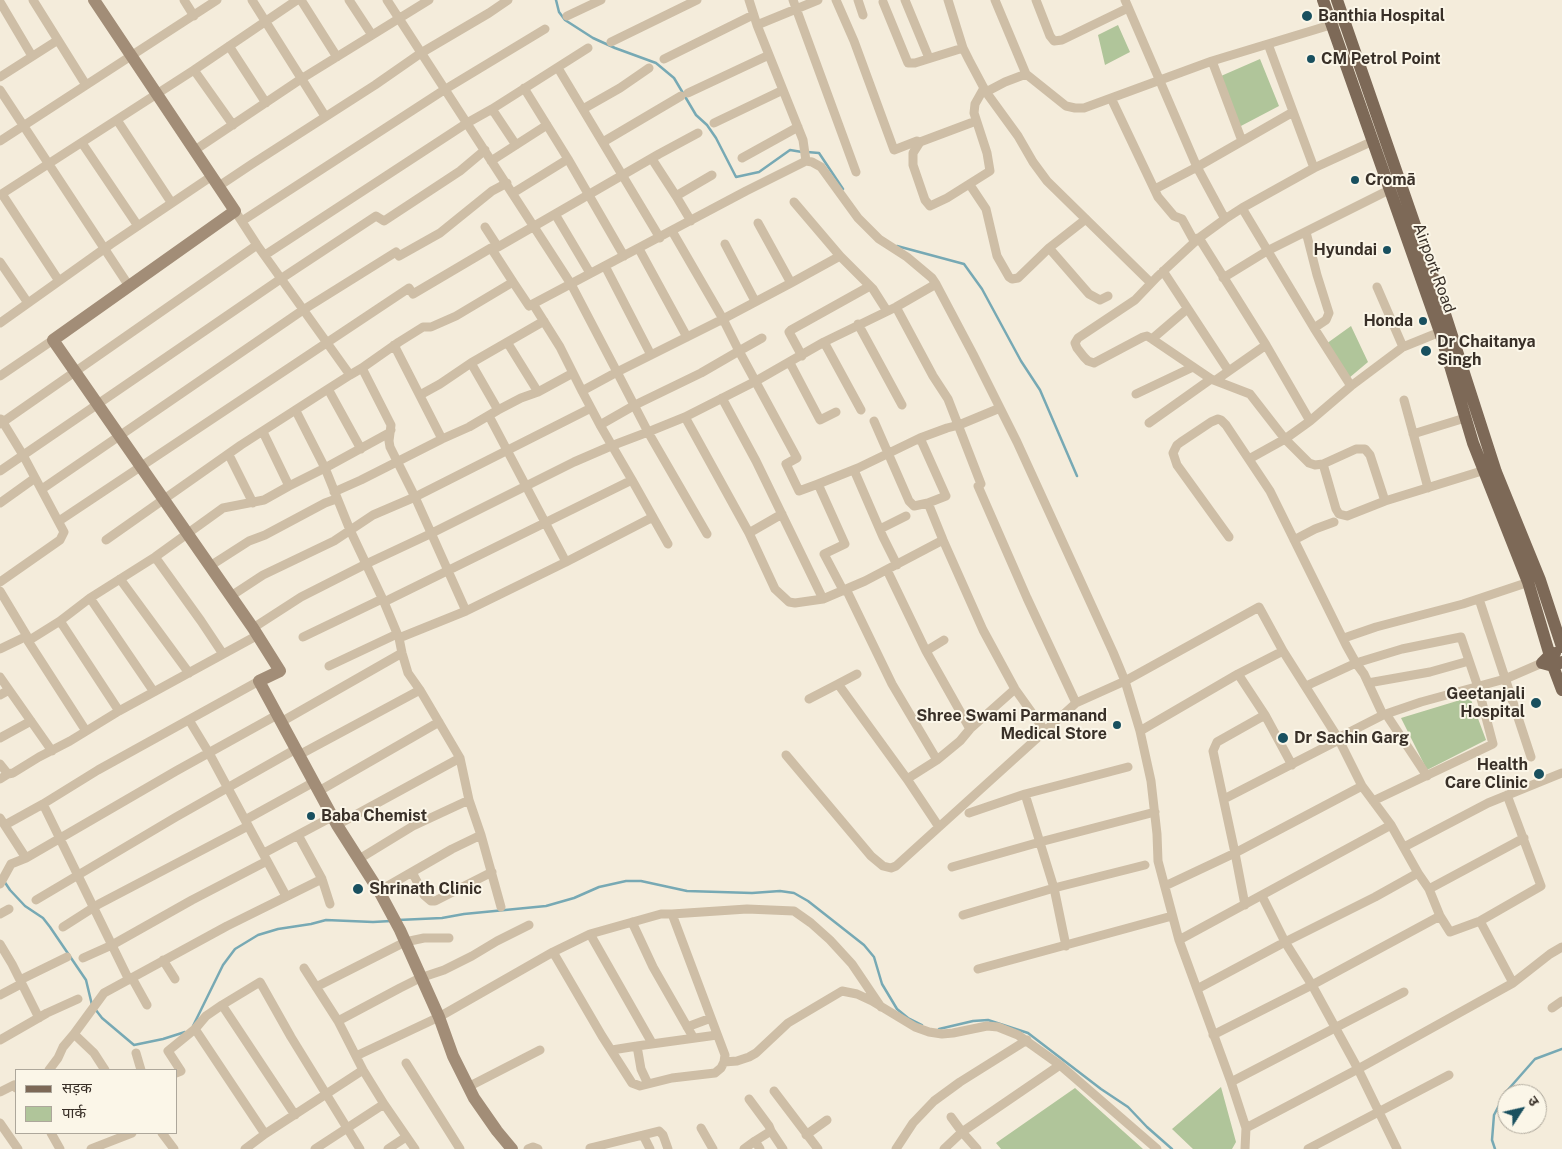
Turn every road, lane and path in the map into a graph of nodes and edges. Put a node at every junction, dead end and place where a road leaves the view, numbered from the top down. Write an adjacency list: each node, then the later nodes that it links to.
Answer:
1 (33, 0): 39 (street)
2 (184, 0): 30 (street)
3 (217, 0): 30 (street)
4 (252, 0): 34 (street)
5 (296, 0): 34 (street)
6 (300, 0): 49 (street)
7 (349, 0): 38 (street)
8 (387, 0): 32 (street)
9 (429, 0): 32 (street)
10 (508, 0): 45 (street)
11 (601, 0): 31 (street)
12 (697, 0): 40 (street)
13 (748, 0): 28 (street)
14 (818, 0): 27 (street)
15 (836, 0): 86 (street)
16 (858, 0): 29 (street)
17 (905, 0): 50 (street)
18 (948, 0): 44 (street)
19 (995, 0): 56 (street)
20 (1036, 0): 26 (street)
21 (1323, 0): 36 (main road, Airport Road)
22 (1337, 0): 33 (main road, Airport Road)
23 (96, 1): 48 (street)
24 (0, 2): 47 (street)
25 (883, 2): 50 (street)
26 (1126, 4): 59 (street)
27 (795, 5): 35 (street); 99 (street)
28 (753, 15): 35 (street); 51 (street)
29 (864, 15)
30 (194, 16): 48 (street)
31 (567, 16)
32 (399, 18): 38 (street); 45 (street)
33 (1344, 21): 36 (street); 278 (main road, Airport Road)
34 (266, 22): 42 (street); 58 (street)
35 (756, 25): 46 (street)
36 (1332, 25): 41 (street); 84 (main road, Airport Road)
37 (545, 29): 62 (street)
38 (372, 35): 49 (street)
39 (58, 40): 47 (street); 60 (street)
40 (611, 42)
41 (1268, 44): 52 (street); 71 (street)
42 (229, 46): 55 (street); 68 (street)
43 (588, 48): 53 (street)
44 (962, 48): 50 (street); 64 (street)
45 (421, 53): 62 (street); 72 (street)
46 (769, 55): 63 (street); 85 (street)
47 (32, 56): 57 (street)
48 (131, 56): 60 (street); 66 (street)
49 (337, 57): 58 (street)
50 (929, 58)
51 (664, 59)
52 (1212, 61): 59 (street); 83 (street)
53 (558, 68): 61 (street); 70 (street)
54 (650, 68): 70 (street)
55 (194, 70): 66 (street); 78 (street)
56 (1026, 74): 64 (street); 67 (street)
57 (0, 77)
58 (301, 79): 68 (street); 72 (street)
59 (1160, 80): 67 (street); 97 (street)
60 (86, 85): 77 (street)
61 (524, 88): 69 (street); 79 (street)
62 (444, 90): 75 (street); 115 (street)
63 (783, 90): 76 (street); 80 (street)
64 (985, 90): 74 (street); 116 (street)
65 (1, 92): 77 (street)
66 (156, 93): 73 (street); 89 (street)
67 (1111, 98): 105 (street)
68 (266, 103): 78 (street)
69 (492, 109): 75 (street); 88 (street)
70 (583, 109): 85 (street)
71 (1293, 112): 83 (street); 98 (street)
72 (325, 116): 102 (street)
73 (117, 120): 87 (street); 111 (street)
74 (976, 122): 86 (street); 104 (street)
75 (466, 123): 90 (street); 134 (street)
76 (714, 123)
77 (23, 125): 82 (street); 96 (street)
78 (232, 125): 89 (street)
79 (547, 125): 88 (street); 93 (street)
80 (798, 127): 91 (street); 92 (street)
81 (698, 133): 94 (street)
82 (0, 140)
83 (1242, 141): 97 (street)
84 (1373, 141): 98 (street); 106 (main road, Airport Road)
85 (602, 142): 100 (street)
86 (920, 142): 104 (street)
87 (82, 143): 96 (street); 120 (street)
88 (516, 145): 95 (street)
89 (194, 150): 102 (street)
90 (485, 150): 95 (street); 141 (street)
91 (742, 158)
92 (806, 158): 118 (street); 147 (street)
93 (568, 159): 107 (street); 109 (street)
94 (652, 159): 100 (street); 110 (street)
95 (492, 161): 103 (street)
96 (49, 164): 108 (street); 129 (street)
97 (1197, 167): 105 (street); 117 (street)
98 (1314, 168): 113 (street)
99 (856, 172)
100 (623, 174): 109 (street); 125 (street)
101 (712, 175): 110 (street)
102 (216, 181): 111 (street); 115 (street)
103 (507, 184): 107 (street); 158 (street)
104 (970, 185): 131 (street)
105 (1155, 189): 126 (street)
106 (1389, 190): 124 (street); 165 (main road, Airport Road)
107 (512, 193): 121 (street)
108 (1, 195): 143 (street)
109 (588, 195): 114 (street); 135 (street)
110 (676, 196): 118 (street)
111 (171, 202): 120 (street)
112 (794, 202): 136 (street)
113 (1242, 208): 117 (street); 133 (street)
114 (555, 214): 121 (street); 140 (street)
115 (239, 216): 127 (street); 149 (street)
116 (1086, 219): 131 (street); 148 (street)
117 (1225, 219): 126 (street)
118 (691, 221): 123 (street)
119 (758, 223): 145 (street)
120 (138, 226): 129 (street)
121 (533, 226): 130 (street); 146 (street)
122 (485, 228): 130 (street)
123 (672, 231): 125 (street); 160 (street)
124 (1306, 232): 133 (street); 164 (street)
125 (660, 238): 132 (street)
126 (1199, 238): 139 (street); 142 (street)
127 (257, 244): 134 (street); 184 (street)
128 (725, 244): 153 (street)
129 (104, 248): 143 (street); 149 (street)
130 (495, 248): 144 (street); 172 (street)
131 (1049, 248): 152 (street)
132 (639, 249): 135 (street); 166 (street)
133 (1267, 251): 142 (street); 164 (street)
134 (265, 255): 141 (street)
135 (624, 256): 138 (street)
136 (840, 256): 145 (street); 150 (street)
137 (0, 262): 154 (street)
138 (605, 266): 140 (street); 177 (street)
139 (1163, 271): 148 (street); 157 (street)
140 (590, 273): 146 (street)
141 (282, 278): 158 (street); 199 (street)
142 (1223, 278): 173 (street)
143 (60, 281): 154 (street)
144 (513, 282): 155 (street); 174 (street)
145 (791, 283): 153 (street)
146 (571, 284): 155 (street); 186 (street)
147 (936, 284): 156 (street); 203 (street)
148 (1151, 284): 168 (street)
149 (129, 286): 169 (street)
150 (870, 286): 159 (street); 178 (street)
151 (1377, 287): 175 (street)
152 (1108, 296)
153 (755, 301): 160 (street)
154 (28, 303): 162 (street)
155 (533, 304): 161 (street)
156 (896, 307): 159 (street); 216 (street)
157 (1186, 309): 168 (street); 183 (street)
158 (303, 310): 172 (street); 221 (street)
159 (887, 310): 163 (street)
160 (723, 319): 166 (street); 176 (street)
161 (544, 321): 170 (street); 185 (street)
162 (0, 323)
163 (858, 324): 171 (street); 201 (street)
164 (1314, 328): 191 (street)
165 (1440, 332): 175 (street); 210 (main road, Airport Road)
166 (687, 337): 177 (street)
167 (762, 338): 176 (street)
168 (1152, 338): 181 (street)
169 (53, 340): 184 (street); 188 (street)
170 (507, 342): 179 (street); 194 (street)
171 (824, 342): 178 (street); 205 (street)
172 (327, 343): 187 (street); 234 (street)
173 (1266, 345): 183 (street); 213 (street)
174 (394, 346): 182 (street); 196 (street)
175 (1403, 347): 191 (street)
176 (739, 351): 190 (street); 200 (street)
177 (652, 355): 186 (street)
178 (802, 356): 180 (street)
179 (471, 363): 196 (street); 204 (street)
180 (790, 363): 190 (street); 207 (street)
181 (1193, 367): 189 (street); 195 (street)
182 (362, 368): 187 (street); 217 (street)
183 (1228, 370): 189 (street)
184 (76, 372): 199 (street); 211 (street)
185 (573, 372): 193 (street); 194 (street)
186 (617, 372): 193 (street); 200 (street)
187 (350, 375): 192 (street)
188 (0, 376)
189 (1214, 380): 214 (street); 224 (street)
190 (756, 381): 197 (street); 241 (street)
191 (1351, 386): 213 (street)
192 (328, 389): 206 (street); 226 (street)
193 (582, 391): 202 (street)
194 (538, 392): 204 (street)
195 (1136, 394)
196 (420, 395): 223 (street)
197 (722, 398): 209 (street); 253 (street)
198 (1404, 400): 220 (street)
199 (98, 404): 221 (street); 229 (street)
200 (635, 405): 215 (street); 219 (street)
201 (902, 405)
202 (591, 408): 215 (street); 227 (street)
203 (1000, 408): 216 (street); 312 (street)
204 (498, 410): 208 (street)
205 (861, 410)
206 (296, 411): 218 (street); 235 (street)
207 (836, 412)
208 (489, 416): 223 (street); 227 (street)
209 (686, 417): 219 (street); 262 (street)
210 (1465, 418): 220 (street); 237 (main road, Airport Road)
211 (1, 421): 229 (street)
212 (874, 421): 228 (street)
213 (1310, 421): 224 (street)
214 (1149, 423)
215 (600, 425): 225 (street)
216 (959, 426): 222 (street); 324 (street)
217 (391, 430): 226 (street); 232 (street)
218 (263, 432): 230 (street); 242 (street)
219 (648, 432): 225 (street); 264 (street)
220 (1413, 434): 244 (street)
221 (119, 435): 234 (street); 245 (street)
222 (920, 438): 228 (street); 251 (street)
223 (442, 439): 232 (street)
224 (1285, 439): 231 (street); 233 (street)
225 (611, 446): 240 (street); 243 (street)
226 (360, 449): 235 (street)
227 (507, 450): 243 (street); 247 (street)
228 (889, 453): 236 (street); 251 (street)
229 (23, 455): 238 (street); 239 (street)
230 (229, 455): 248 (street); 250 (street)
231 (1249, 459): 265 (street); 268 (street)
232 (398, 462): 246 (street); 247 (street)
233 (1323, 464): 249 (street); 249 (street)
234 (142, 467): 248 (street); 256 (street)
235 (325, 468): 242 (street); 246 (street)
236 (854, 470): 241 (street); 259 (street)
237 (1485, 470): 244 (street); 278 (main road, Airport Road)
238 (0, 471)
239 (35, 478): 245 (street); 252 (street)
240 (632, 480): 255 (street); 257 (street)
241 (818, 484): 280 (street)
242 (289, 486): 250 (street)
243 (525, 486): 257 (street); 263 (street)
244 (1428, 488): 249 (street)
245 (42, 489): 256 (street)
246 (335, 496): 260 (street); 274 (street)
247 (415, 497): 260 (street); 263 (street)
248 (164, 499): 261 (street); 266 (street)
249 (1385, 500)
250 (253, 503): 261 (street)
251 (928, 503): 267 (street)
252 (0, 504)
253 (782, 514): 262 (street); 285 (street)
254 (906, 516): 259 (street)
255 (653, 517): 269 (street); 271 (street)
256 (59, 522): 279 (street)
257 (545, 522): 271 (street); 275 (street)
258 (1334, 522): 268 (street)
259 (880, 529): 273 (street)
260 (350, 530): 272 (street); 282 (street)
261 (187, 533): 270 (street); 274 (street)
262 (749, 533): 285 (street)
263 (430, 534): 272 (street); 275 (street)
264 (707, 534)
265 (1229, 537)
266 (106, 540)
267 (943, 540): 273 (street); 317 (street)
268 (1294, 540): 294 (street)
269 (668, 544)
270 (155, 557): 277 (street); 301 (street)
271 (566, 562): 288 (street)
272 (366, 564): 286 (street); 290 (street)
273 (897, 565): 276 (street)
274 (210, 566): 282 (street)
275 (447, 570): 286 (street); 288 (street)
276 (887, 570): 280 (street); 298 (street)
277 (120, 580): 283 (street); 306 (street)
278 (1534, 581): 284 (street); 297 (main road, Airport Road); 303 (main road, Airport Road)
279 (0, 582)
280 (844, 590): 285 (street); 344 (street)
281 (0, 591): 287 (street)
282 (231, 596): 290 (street)
283 (90, 598): 289 (street); 321 (street)
284 (1479, 598): 294 (street); 310 (street)
285 (823, 599)
286 (383, 601): 291 (street); 293 (street)
287 (4, 605): 292 (street)
288 (466, 611): 291 (street)
289 (60, 621): 292 (street); 325 (street)
290 (255, 631): 301 (street); 311 (street)
291 (398, 636): 300 (street); 305 (street)
292 (28, 638): 296 (street); 333 (street)
293 (303, 638)
294 (1344, 638): 304 (street)
295 (944, 640): 298 (street)
296 (0, 649)
297 (1562, 649): 303 (main road)
298 (926, 651): 332 (street)
299 (1283, 651): 308 (street); 312 (street); 315 (street)
300 (402, 653): 319 (street); 328 (street)
301 (223, 654): 306 (street)
302 (1469, 661): 304 (street); 313 (street); 316 (street)
303 (1552, 662): 310 (street); 320 (main road, Airport Road)
304 (1356, 664): 313 (street); 315 (street)
305 (329, 666)
306 (188, 673): 321 (street)
307 (857, 674): 314 (street)
308 (1238, 674): 327 (street); 335 (street)
309 (0, 676): 318 (street)
310 (1506, 679): 316 (street); 342 (street)
311 (259, 681): 328 (street); 329 (street)
312 (1125, 681): 324 (street); 335 (street)
313 (1368, 683): 326 (street)
314 (838, 684): 323 (street); 352 (street)
315 (1306, 686): 337 (street)
316 (1478, 687): 326 (street); 350 (street)
317 (1015, 689): 332 (street); 334 (street)
318 (9, 690): 322 (street); 330 (street)
319 (420, 690): 331 (street); 339 (street)
320 (1562, 690)
321 (154, 692): 325 (street)
322 (0, 695)
323 (809, 699)
324 (1076, 703): 334 (street)
325 (119, 710): 333 (street)
326 (1384, 714): 337 (street); 350 (street)
327 (1265, 715): 346 (street); 358 (street)
328 (279, 719): 339 (street); 340 (street)
329 (189, 720): 340 (street); 361 (street)
330 (30, 721): 336 (street); 338 (street)
331 (439, 722): 343 (street); 353 (street)
332 (970, 728): 344 (street)
333 (86, 731): 338 (street)
334 (1045, 731): 368 (street)
335 (1140, 731): 362 (street)
336 (0, 738)
337 (1338, 738): 346 (street); 354 (street)
338 (52, 751): 349 (street)
339 (297, 752): 353 (street); 355 (street)
340 (209, 753): 355 (street); 371 (street)
341 (786, 755): 368 (street)
342 (1531, 757)
343 (460, 758): 359 (street); 365 (street)
344 (937, 760): 352 (street)
345 (0, 764): 349 (street)
346 (1292, 765): 358 (street)
347 (1128, 767): 356 (street)
348 (1562, 773): 357 (street)
349 (8, 774): 351 (street)
350 (1427, 776): 360 (street)
351 (0, 779)
352 (907, 779): 368 (street)
353 (317, 786): 365 (street); 366 (street)
354 (1362, 786): 360 (street); 375 (street)
355 (226, 787): 366 (street); 384 (street)
356 (1025, 794): 363 (street); 373 (street)
357 (1508, 795): 372 (street); 374 (street)
358 (1224, 799): 375 (street)
359 (469, 800): 370 (street); 378 (street)
360 (1373, 801): 367 (street)
361 (43, 804): 364 (street); 371 (street)
362 (1155, 812): 373 (street); 387 (street)
363 (968, 813)
364 (3, 821): 377 (street)
365 (335, 821): 369 (street); 378 (street)
366 (246, 823): 376 (street); 396 (street)
367 (1391, 825): 374 (street); 392 (street)
368 (939, 827)
369 (298, 835): 376 (street); 385 (street)
370 (481, 835): 381 (street); 382 (street)
371 (60, 838): 377 (street); 384 (street)
372 (1524, 838): 389 (street); 404 (street)
373 (1040, 842): 380 (street); 388 (street)
374 (1404, 847): 383 (street)
375 (1235, 853): 387 (street); 395 (street)
376 (266, 857): 391 (street); 413 (street)
377 (26, 858): 386 (street)
378 (358, 858): 390 (street)
379 (1145, 865): 388 (street)
380 (952, 866)
381 (412, 872): 382 (street); 390 (street)
382 (492, 872): 397 (street)
383 (1418, 873): 389 (street); 412 (street)
384 (77, 875): 393 (street); 396 (street)
385 (322, 878): 391 (street); 394 (street)
386 (1, 883)
387 (1165, 886): 402 (street)
388 (1054, 888): 401 (street); 414 (street)
389 (1429, 889): 403 (street)
390 (379, 891): 411 (street)
391 (286, 896): 420 (street)
392 (1262, 896): 395 (street); 412 (street)
393 (36, 900)
394 (330, 904)
395 (1245, 905): 410 (street)
396 (94, 907): 407 (street); 413 (street)
397 (501, 907)
398 (9, 909): 399 (street)
399 (0, 914)
400 (672, 914): 405 (street); 437 (street); 441 (street)
401 (963, 915)
402 (1172, 916): 410 (street); 414 (street)
403 (1440, 916): 404 (street); 428 (street)
404 (1480, 921): 427 (street)
405 (632, 922): 408 (street); 443 (street)
406 (529, 925): 423 (street)
407 (63, 927)
408 (590, 934): 417 (street); 452 (street)
409 (449, 938): 411 (street)
410 (1179, 940): 430 (street)
411 (406, 942): 423 (street); 429 (street)
412 (1285, 942): 428 (street); 430 (street)
413 (112, 945): 419 (street); 424 (street)
414 (1066, 946): 422 (street)
415 (1562, 947): 427 (street)
416 (1, 949): 426 (street)
417 (554, 952): 440 (street); 455 (street)
418 (66, 957): 426 (street)
419 (83, 958)
420 (163, 960): 424 (street); 425 (street)
421 (304, 968): 429 (street)
422 (978, 969)
423 (420, 978): 440 (street); 442 (street)
424 (130, 979): 435 (street); 446 (street)
425 (175, 979)
426 (20, 982): 432 (street); 439 (street)
427 (1513, 983): 464 (street)
428 (1312, 985): 444 (street); 448 (street)
429 (316, 987): 442 (street)
430 (1197, 989): 448 (street)
431 (1404, 992): 444 (street)
432 (0, 995)
433 (78, 999): 439 (street)
434 (1562, 1001): 438 (street)
435 (147, 1005)
436 (222, 1005): 445 (street); 474 (street); 478 (street)
437 (881, 1007): 451 (street); 458 (street)
438 (1552, 1008)
439 (39, 1018): 449 (street)
440 (439, 1018): 457 (street); 471 (street)
441 (711, 1018): 443 (street); 447 (street)
442 (338, 1021): 457 (street)
443 (687, 1027): 450 (street)
444 (1334, 1028): 464 (street); 468 (street)
445 (194, 1029): 466 (street); 491 (street)
446 (74, 1034): 461 (street); 462 (street)
447 (717, 1034): 450 (street); 458 (street)
448 (1213, 1035): 468 (street)
449 (1, 1036)
450 (692, 1037): 452 (street)
451 (1027, 1040): 460 (street); 516 (street)
452 (652, 1044): 453 (street)
453 (637, 1046): 455 (street); 469 (street)
454 (540, 1050): 471 (street)
455 (612, 1050): 469 (street)
456 (136, 1053): 463 (street)
457 (356, 1056): 465 (street)
458 (724, 1062): 469 (street)
459 (406, 1063): 506 (street)
460 (1060, 1065): 486 (street); 519 (street)
461 (50, 1069)
462 (104, 1069)
463 (141, 1069)
464 (1358, 1069): 477 (street); 484 (street)
465 (363, 1070): 474 (street); 476 (street)
466 (178, 1072)
467 (1449, 1075): 477 (street)
468 (1231, 1082): 484 (street)
469 (648, 1084)
470 (15, 1087): 473 (street)
471 (468, 1087): 507 (street)
472 (774, 1091): 493 (street)
473 (0, 1092)
474 (326, 1094): 478 (street); 482 (street)
475 (749, 1099): 485 (street)
476 (384, 1104): 482 (street); 494 (street)
477 (1378, 1112): 521 (street); 522 (street)
478 (295, 1115): 491 (street)
479 (952, 1117): 486 (street)
480 (828, 1120): 493 (street)
481 (0, 1123): 487 (street)
482 (348, 1127): 502 (street); 503 (street)
483 (701, 1128): 512 (street)
484 (1246, 1128): 520 (street)
485 (771, 1131): 495 (street); 514 (street)
486 (962, 1132): 517 (street); 518 (street)
487 (3, 1134): 497 (street)
488 (51, 1134): 498 (street)
489 (129, 1134): 499 (street)
490 (163, 1134): 500 (street)
491 (265, 1134): 501 (street)
492 (643, 1135): 496 (street); 510 (street); 511 (street)
493 (806, 1135): 515 (street)
494 (406, 1137): 504 (street); 505 (street)
495 (757, 1145): 513 (street)
496 (590, 1148)
497 (18, 1149)
498 (60, 1149)
499 (91, 1149)
500 (174, 1149)
501 (245, 1149)
502 (316, 1149)
503 (360, 1149)
504 (388, 1149)
505 (415, 1149)
506 (460, 1149)
507 (512, 1149)
508 (528, 1149): 509 (street)
509 (538, 1149)
510 (650, 1149)
511 (668, 1149)
512 (712, 1149)
513 (744, 1149)
514 (783, 1149)
515 (818, 1149)
516 (896, 1149)
517 (944, 1149)
518 (977, 1149)
519 (1158, 1149)
520 (1245, 1149)
521 (1308, 1149)
522 (1397, 1149)

